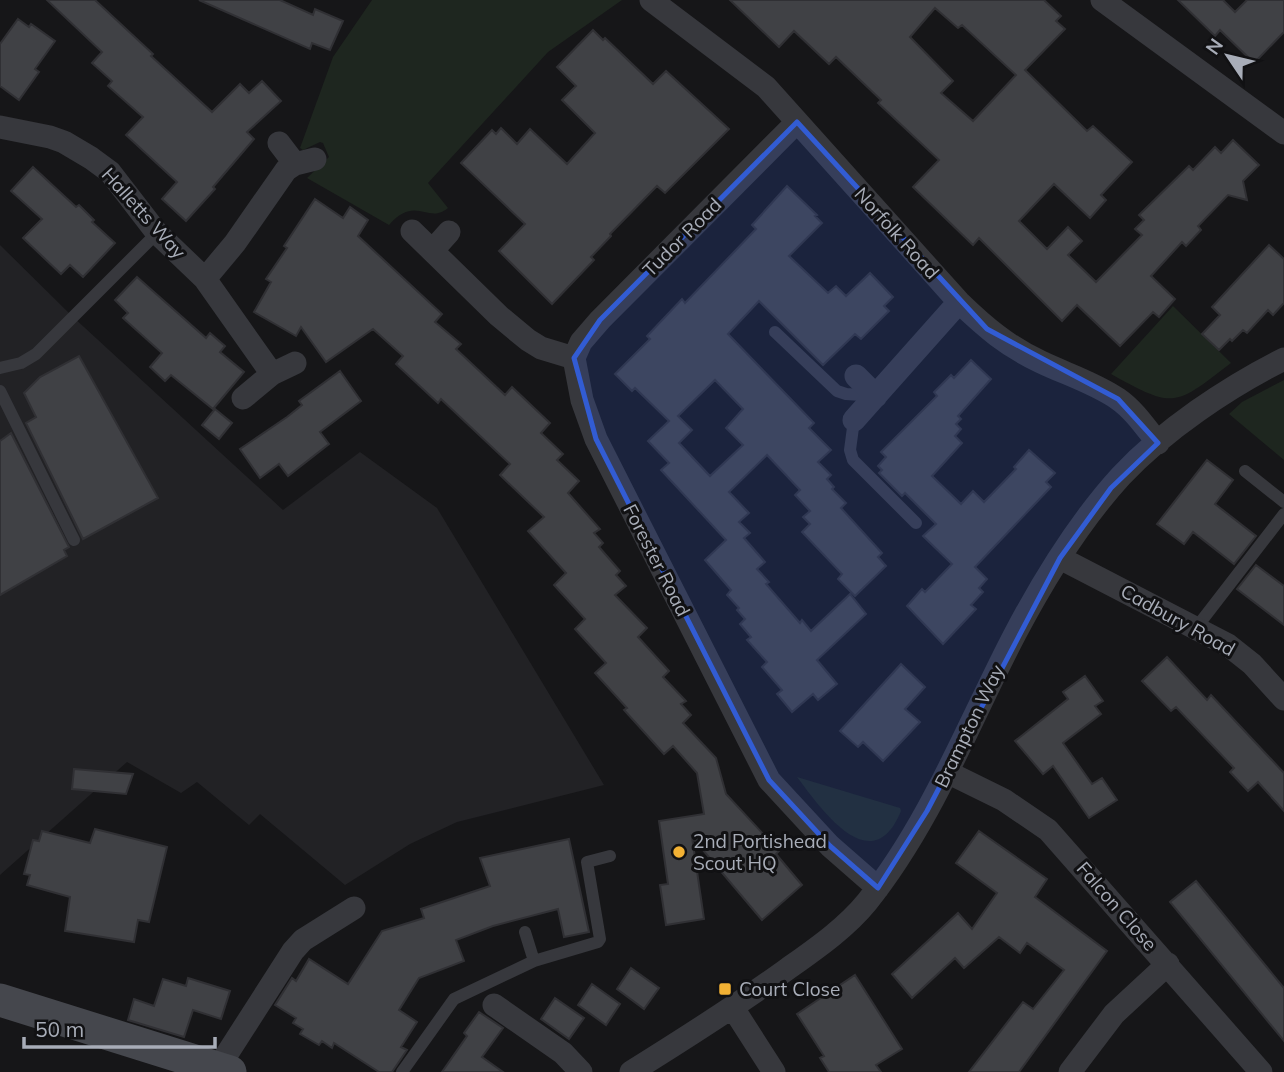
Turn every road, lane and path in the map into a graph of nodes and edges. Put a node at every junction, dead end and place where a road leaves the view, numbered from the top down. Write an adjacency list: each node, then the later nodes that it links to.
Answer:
1 (651, 0): 3 (street, Norfolk Road)
2 (1102, 0): 5 (street)
3 (797, 122): 12 (street, Norfolk Road); 14 (street, Tudor Road)
4 (0, 127): 9 (street, Halletts Way)
5 (1283, 131)
6 (279, 143): 11 (street)
7 (412, 231): 10 (street)
8 (449, 232): 10 (street)
9 (158, 233): 11 (street, Halletts Way); 17 (lane)
10 (433, 250): 14 (street)
11 (205, 279): 18 (street, Halletts Way)
12 (959, 302): 21 (street); 24 (street, Norfolk Road)
13 (775, 332): 21 (lane)
14 (574, 358): 35 (street, Forester Road)
15 (1284, 359): 24 (street, Brampton Way)
16 (295, 363): 18 (street)
17 (0, 369)
18 (271, 374): 22 (street)
19 (856, 376): 21 (street)
20 (0, 391): 29 (lane)
21 (877, 396): 23 (street)
22 (243, 398)
23 (854, 420): 28 (lane)
24 (1158, 443): 30 (street, Brampton Way)
25 (1245, 471): 26 (lane)
26 (1284, 502)
27 (1284, 514): 31 (lane)
28 (916, 523)
29 (74, 540)
30 (1060, 558): 31 (street, Cadbury Road); 33 (street, Brampton Way)
31 (1196, 628): 32 (street, Cadbury Road)
32 (1284, 699)
33 (947, 772): 35 (street, Brampton Way); 39 (street, Falcon Close)
34 (610, 856): 38 (lane)
35 (878, 888): 42 (street, Brampton Way)
36 (354, 908): 43 (street)
37 (525, 932): 38 (lane)
38 (534, 961): 44 (lane)
39 (1168, 964): 48 (street); 49 (street, Falcon Close)
40 (0, 1000): 43 (main road)
41 (494, 1004): 45 (street)
42 (733, 1008): 46 (street, Brampton Way); 47 (street)
43 (224, 1070)
44 (402, 1072)
45 (581, 1072)
46 (632, 1072)
47 (774, 1072)
48 (1070, 1072)
49 (1261, 1072)

